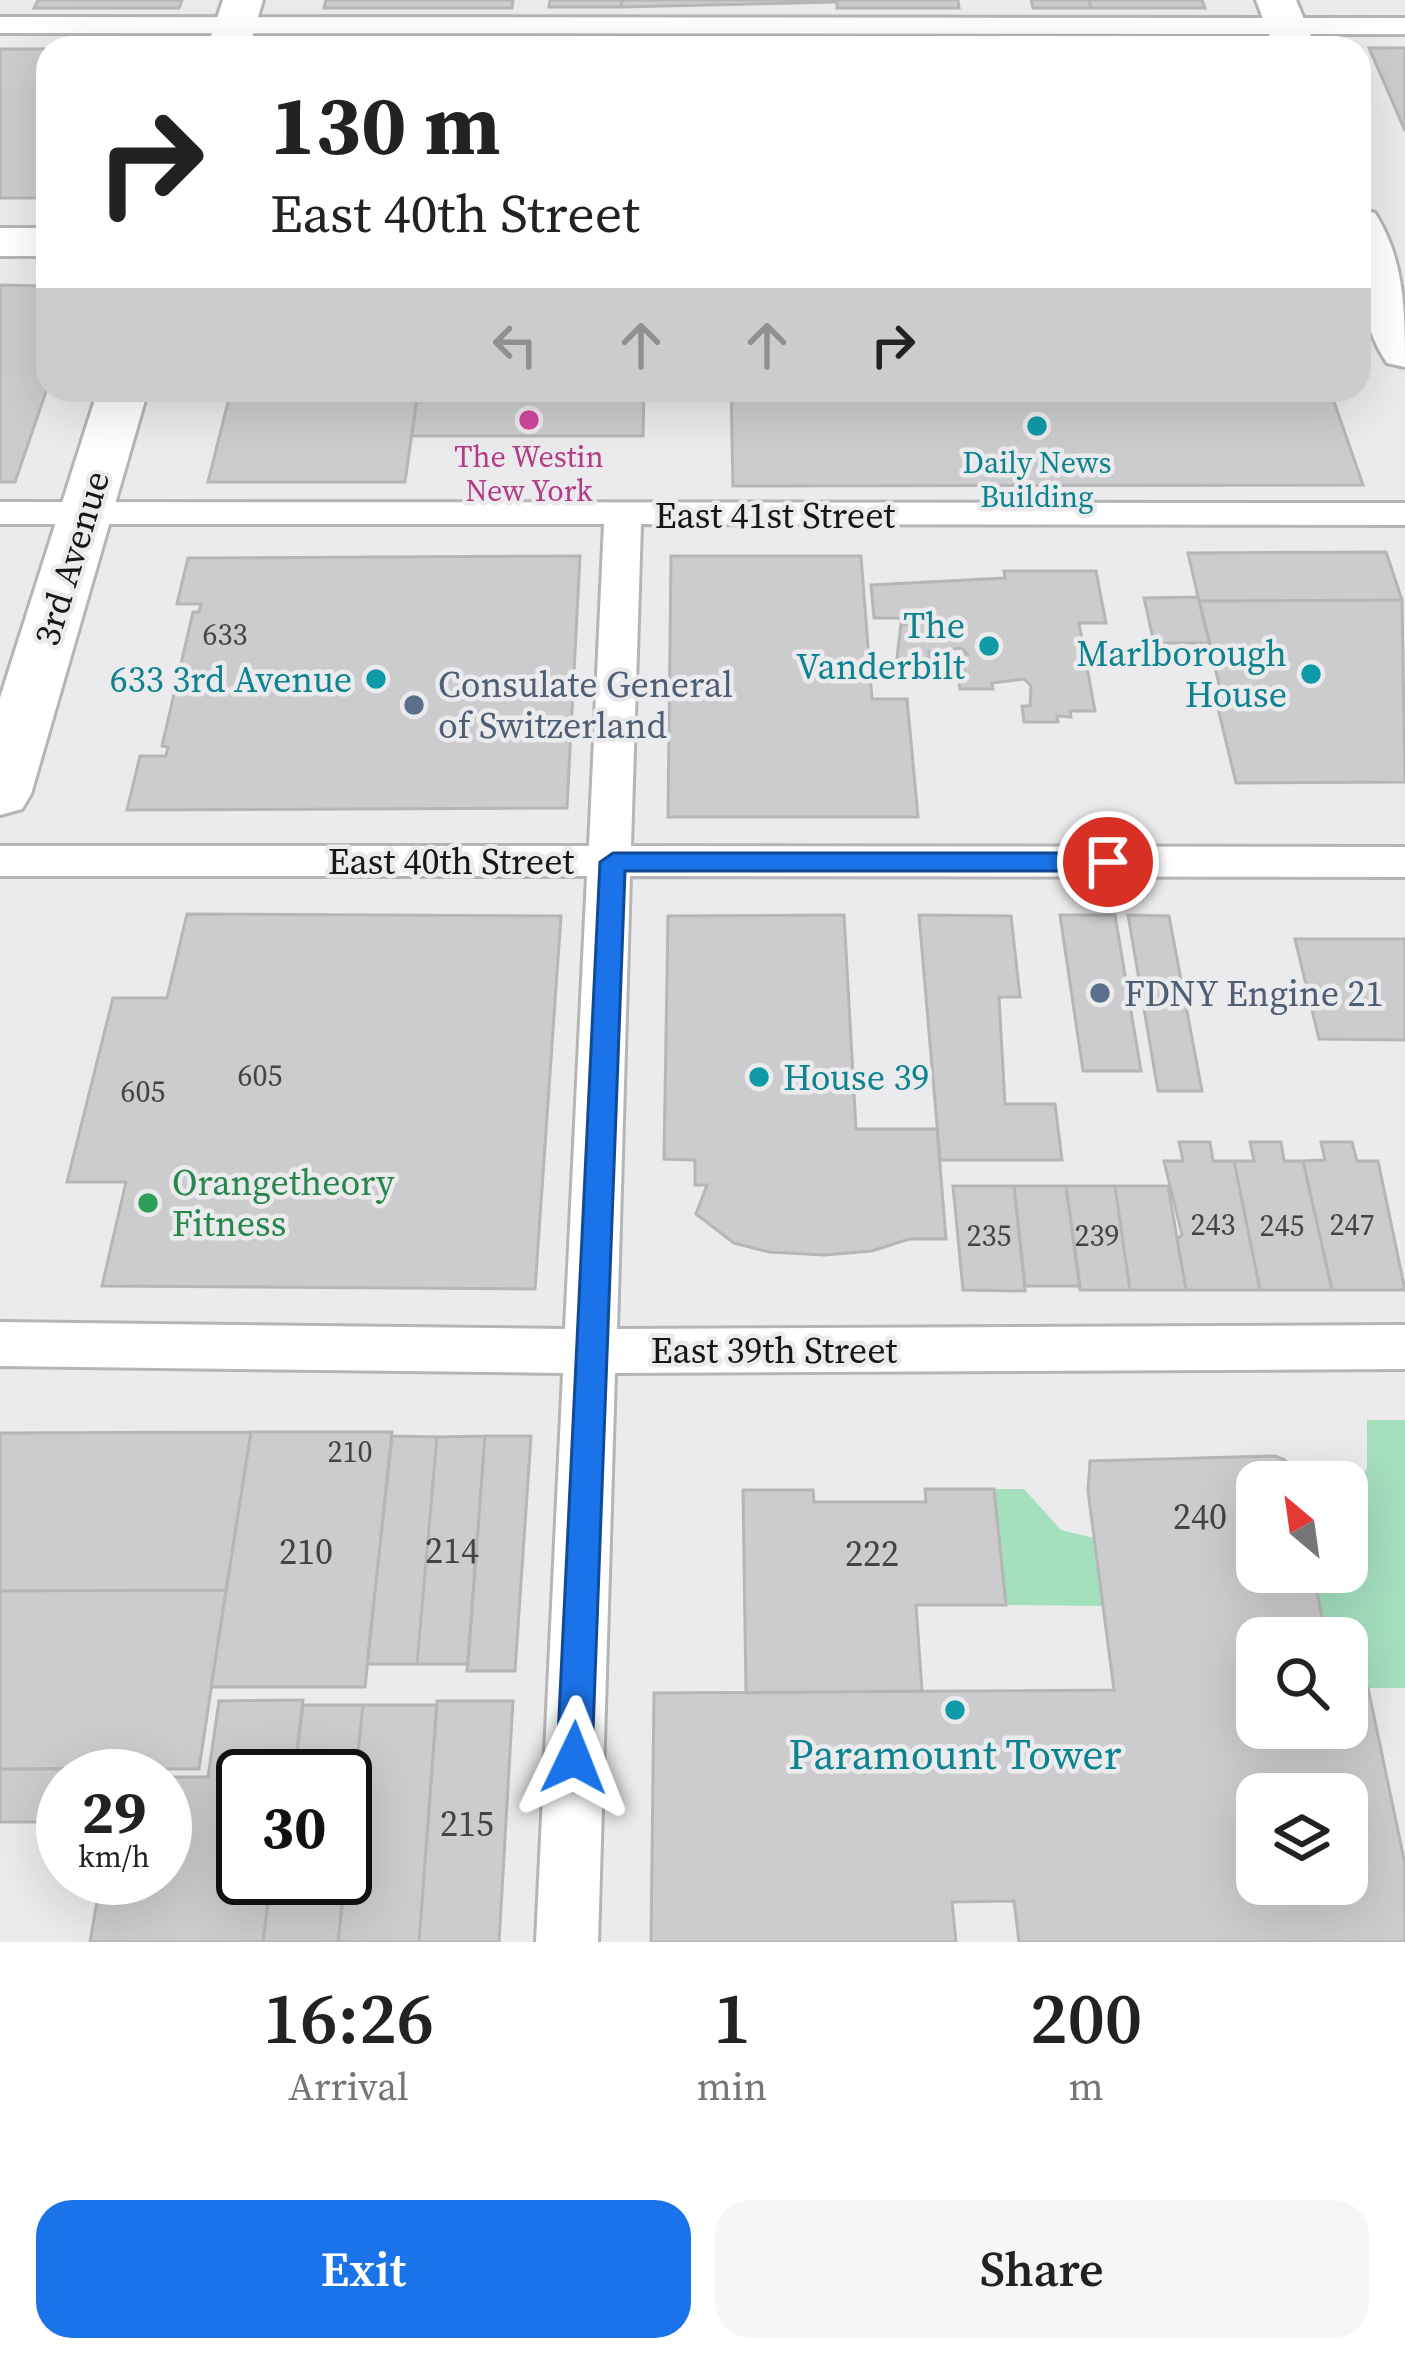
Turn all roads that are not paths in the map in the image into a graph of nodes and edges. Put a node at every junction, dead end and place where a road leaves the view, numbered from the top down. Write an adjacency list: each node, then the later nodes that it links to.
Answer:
1 (235, 24): 2 (street); 3 (street)
2 (1286, 24): 4 (street)
3 (0, 25)
4 (1405, 26)
5 (1372, 233): 8 (main road)
6 (0, 242): 7 (main road)
7 (36, 242)
8 (1405, 352)
9 (119, 402): 11 (main road, 3rd Avenue)
10 (0, 513): 11 (street, East 41st Street)
11 (85, 514): 13 (street, East 41st Street); 14 (main road, 3rd Avenue)
12 (1405, 514): 13 (street, East 41st Street)
13 (623, 515): 16 (street)
14 (0, 794)
15 (0, 861): 16 (street, East 40th Street)
16 (613, 862): 17 (street, East 40th Street); 20 (street)
17 (1405, 862)
18 (0, 1344): 20 (street, East 39th Street)
19 (1405, 1347): 20 (street, East 39th Street)
20 (592, 1352): 21 (street)
21 (567, 1942)

